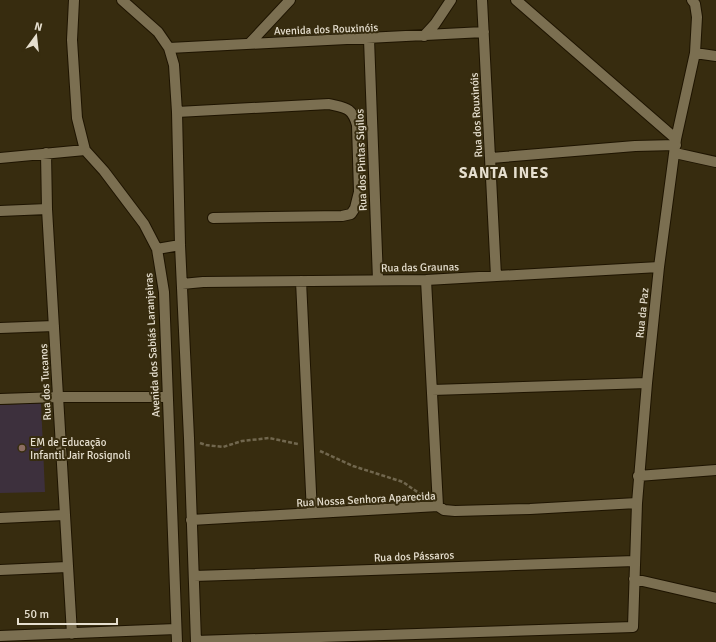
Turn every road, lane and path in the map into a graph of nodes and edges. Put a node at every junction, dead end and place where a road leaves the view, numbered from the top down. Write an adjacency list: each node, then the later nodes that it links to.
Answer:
1 (74, 0): 17 (street, Avenida dos Sabiás Laranjeiras)
2 (290, 0): 11 (street)
3 (451, 0): 9 (street)
4 (482, 0): 8 (street, Rua dos Rouxinóis)
5 (516, 0): 16 (street)
6 (128, 2): 12 (street)
7 (693, 2): 13 (street, Rua da Paz)
8 (484, 32): 9 (street, Avenida dos Rouxinóis); 20 (street, Rua dos Rouxinóis)
9 (424, 36): 10 (street, Avenida dos Rouxinóis)
10 (369, 39): 11 (street, Avenida dos Rouxinóis); 29 (street, Rua dos Pintas Sigilos)
11 (249, 44): 12 (street, Avenida dos Rouxinóis)
12 (169, 48): 15 (street)
13 (695, 53): 14 (street); 16 (street, Rua da Paz)
14 (716, 56)
15 (177, 112): 24 (street); 25 (street)
16 (676, 146): 20 (street); 21 (street); 27 (street, Rua da Paz)
17 (86, 150): 18 (street); 26 (street, Avenida dos Sabiás Laranjeiras)
18 (46, 153): 19 (street); 22 (street, Rua dos Tucanos)
19 (0, 158)
20 (491, 158): 28 (street, Rua dos Rouxinóis)
21 (716, 162)
22 (47, 209): 23 (street); 33 (street, Rua dos Tucanos)
23 (0, 211)
24 (213, 218)
25 (180, 245): 26 (street); 32 (street)
26 (157, 250): 38 (street, Avenida dos Sabiás Laranjeiras)
27 (659, 267): 28 (street, Rua das Graunas); 35 (street, Rua da Paz)
28 (496, 276): 30 (street, Rua das Graunas)
29 (378, 280): 30 (street, Rua das Graunas); 31 (street, Rua das Graunas)
30 (426, 280): 36 (street)
31 (301, 281): 32 (street, Rua das Graunas); 44 (street)
32 (182, 284): 47 (street)
33 (54, 326): 34 (street); 37 (street, Rua dos Tucanos)
34 (0, 328)
35 (647, 383): 36 (street); 41 (street, Rua da Paz)
36 (432, 390): 43 (street)
37 (58, 397): 38 (street); 39 (street); 45 (street, Rua dos Tucanos)
38 (168, 397): 54 (street, Avenida dos Sabiás Laranjeiras)
39 (0, 399)
40 (716, 470): 41 (street)
41 (638, 476): 42 (street, Rua da Paz)
42 (637, 503): 43 (street, Rua Nossa Senhora Aparecida); 48 (street, Rua da Paz)
43 (438, 506): 44 (street, Rua Nossa Senhora Aparecida)
44 (312, 514): 47 (street, Rua Nossa Senhora Aparecida)
45 (64, 515): 46 (street); 49 (street, Rua dos Tucanos)
46 (0, 518)
47 (191, 520): 51 (street)
48 (635, 561): 51 (street, Rua dos Pássaros); 52 (street, Rua da Paz)
49 (67, 567): 50 (street); 55 (street, Rua dos Tucanos)
50 (0, 570)
51 (194, 576): 59 (street)
52 (634, 579): 53 (street); 57 (street, Rua da Paz)
53 (716, 598)
54 (176, 629): 55 (street); 58 (street, Avenida dos Sabiás Laranjeiras)
55 (72, 634): 56 (street)
56 (0, 636)
57 (471, 637): 59 (street)
58 (177, 642)
59 (196, 642)

